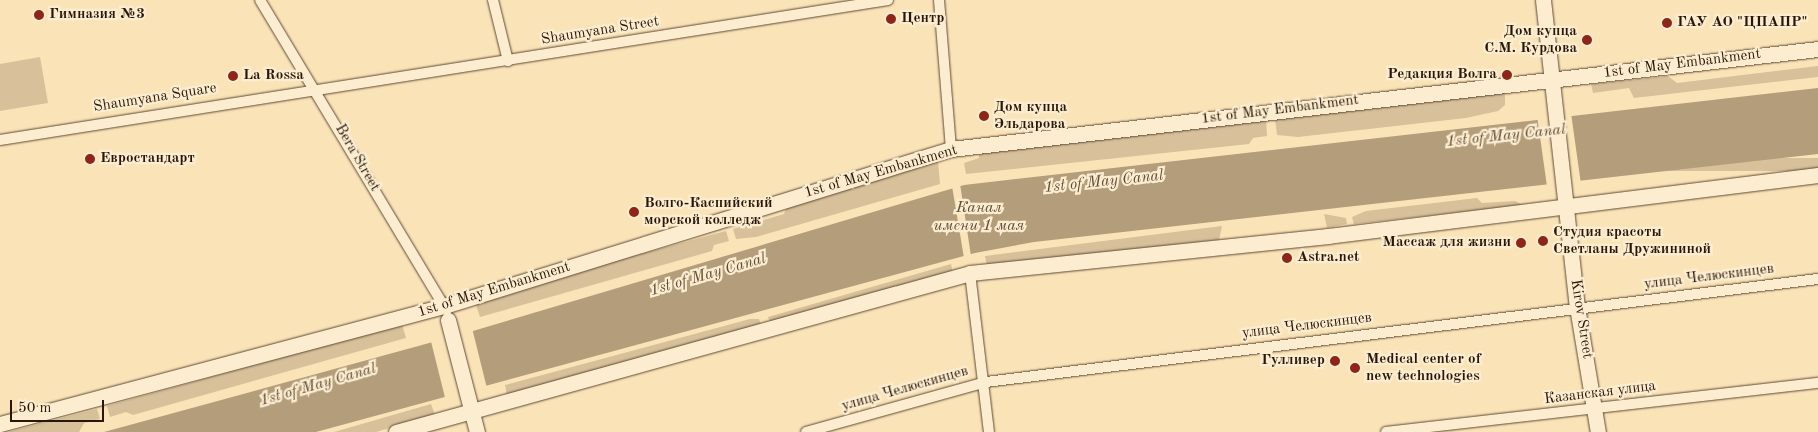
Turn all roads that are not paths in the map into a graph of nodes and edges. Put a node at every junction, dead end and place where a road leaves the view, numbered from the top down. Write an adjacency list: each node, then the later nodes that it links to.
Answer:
1 (260, 0): 9 (street, Bera Street)
2 (493, 0): 7 (street)
3 (888, 0): 7 (street, Shaumyana Street)
4 (938, 0): 11 (street)
5 (1543, 0): 8 (main road)
6 (1818, 48): 8 (main road, 1st of May Embankment)
7 (508, 61): 9 (street, Shaumyana Street)
8 (1551, 80): 11 (main road, 1st of May Embankment); 13 (main road, Kirov Street)
9 (316, 88): 10 (street, Shaumyana Square); 17 (street, Bera Street)
10 (0, 140)
11 (951, 149): 17 (main road, 1st of May Embankment)
12 (1818, 175): 13 (main road)
13 (1566, 199): 14 (main road); 16 (main road, Kirov Street)
14 (970, 273): 18 (street); 20 (main road)
15 (1818, 279): 16 (street, улица Челюскинцев)
16 (1577, 307): 18 (street, улица Челюскинцев); 21 (main road, Kirov Street)
17 (446, 313): 20 (main road); 22 (main road, 1st of May Embankment)
18 (986, 382): 25 (street, улица Челюскинцев); 26 (street)
19 (1818, 382): 21 (street, Казанская улица)
20 (471, 405): 23 (main road); 24 (main road)
21 (1596, 408): 27 (street, Казанская улица); 28 (main road, Kirov Street)
22 (0, 424)
23 (396, 432)
24 (478, 432)
25 (806, 432)
26 (989, 432)
27 (1386, 432)
28 (1598, 432)

